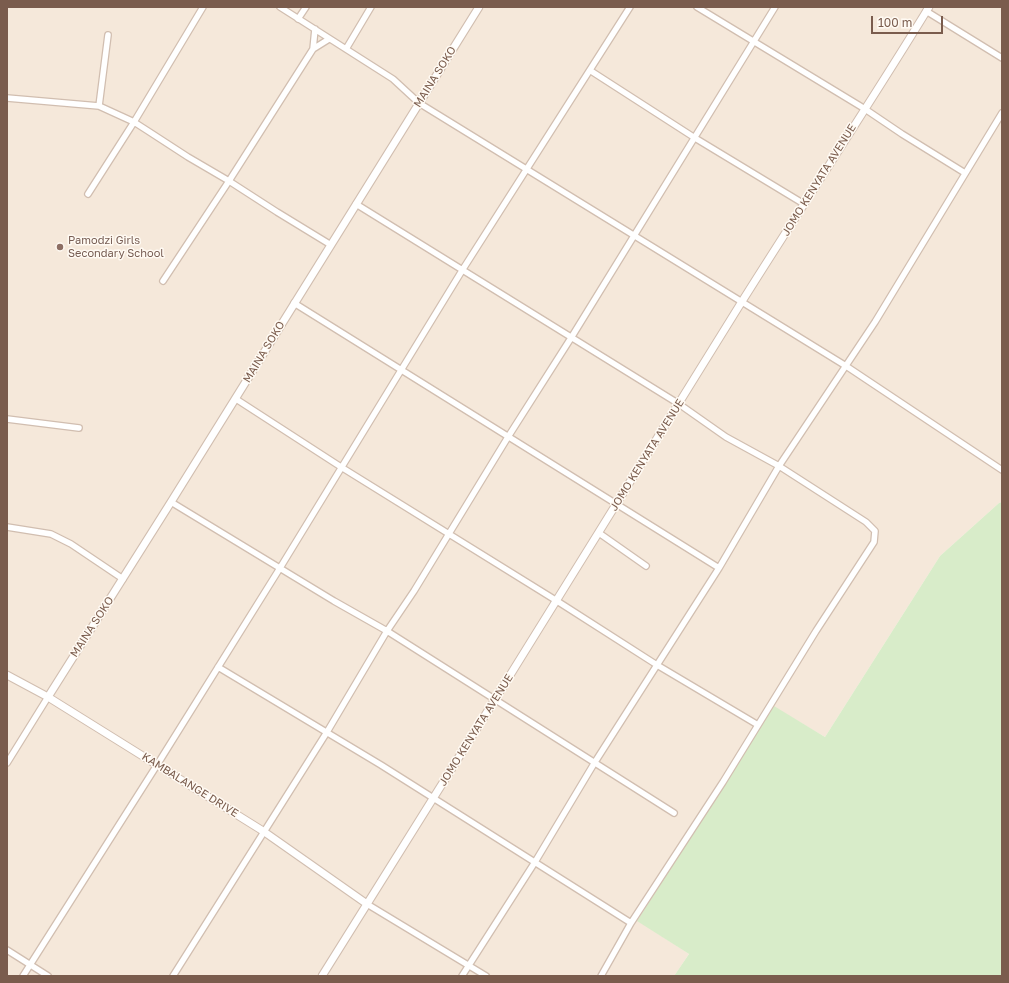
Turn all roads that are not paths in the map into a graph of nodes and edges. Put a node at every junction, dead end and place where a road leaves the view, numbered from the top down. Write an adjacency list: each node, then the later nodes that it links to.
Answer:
1 (203, 7): 24 (street)
2 (280, 7): 10 (street)
3 (306, 7): 10 (street)
4 (371, 7): 16 (street)
5 (479, 7): 20 (street, MAINA SOKO)
6 (630, 7): 18 (street)
7 (697, 7): 14 (street)
8 (775, 7): 14 (street)
9 (928, 9): 17 (street); 22 (street, JOMO KENYATA AVENUE)
10 (298, 19): 11 (street)
11 (314, 29): 13 (street); 15 (street)
12 (108, 36): 21 (street)
13 (329, 39): 15 (street); 16 (street)
14 (753, 41): 22 (street); 25 (street)
15 (312, 49): 28 (street)
16 (346, 49): 20 (street)
17 (1002, 58)
18 (591, 71): 25 (street); 26 (street)
19 (7, 98): 21 (street)
20 (419, 103): 26 (street); 30 (street, MAINA SOKO)
21 (99, 106): 24 (street)
22 (864, 109): 27 (street); 31 (street, JOMO KENYATA AVENUE)
23 (1002, 113): 27 (street)
24 (134, 122): 28 (street); 29 (street)
25 (695, 138): 31 (street); 32 (street)
26 (527, 170): 32 (street); 34 (street)
27 (965, 173): 39 (street)
28 (229, 181): 33 (street); 35 (street)
29 (88, 194)
30 (356, 204): 33 (street, MAINA SOKO); 34 (street)
31 (804, 204): 36 (street, JOMO KENYATA AVENUE)
32 (634, 236): 36 (street); 38 (street)
33 (331, 245): 37 (street, MAINA SOKO)
34 (463, 270): 38 (street); 40 (street)
35 (162, 281)
36 (742, 302): 39 (street); 42 (street, JOMO KENYATA AVENUE)
37 (294, 303): 40 (street); 41 (street, MAINA SOKO)
38 (571, 338): 42 (street); 45 (street)
39 (846, 366): 46 (street); 48 (street)
40 (401, 370): 45 (street); 47 (street)
41 (236, 399): 47 (street); 49 (street, MAINA SOKO)
42 (679, 404): 46 (street); 50 (street, JOMO KENYATA AVENUE)
43 (7, 419): 44 (street)
44 (79, 428)
45 (508, 437): 50 (street); 53 (street)
46 (779, 466): 56 (street); 65 (street)
47 (341, 467): 53 (street); 55 (street)
48 (1002, 470)
49 (171, 502): 55 (street); 57 (street, MAINA SOKO)
50 (616, 504): 52 (street, JOMO KENYATA AVENUE); 56 (street)
51 (7, 527): 57 (street)
52 (599, 533): 54 (street); 58 (street, JOMO KENYATA AVENUE)
53 (449, 534): 58 (street); 59 (street)
54 (646, 566)
55 (280, 568): 59 (street); 61 (street)
56 (719, 568): 60 (street)
57 (123, 578): 63 (street, MAINA SOKO)
58 (557, 600): 60 (street); 64 (street, JOMO KENYATA AVENUE)
59 (387, 631): 64 (street); 66 (street)
60 (657, 665): 65 (street); 67 (street)
61 (218, 666): 66 (street); 69 (street)
62 (7, 675): 63 (street, KAMBALANGE DRIVE)
63 (48, 697): 68 (street); 69 (street, KAMBALANGE DRIVE)
64 (495, 700): 67 (street); 70 (street, JOMO KENYATA AVENUE)
65 (758, 725): 75 (street)
66 (327, 732): 70 (street); 72 (street)
67 (596, 762): 71 (street); 73 (street)
68 (7, 763)
69 (157, 765): 72 (street, KAMBALANGE DRIVE); 77 (street)
70 (433, 797): 73 (street); 74 (street, JOMO KENYATA AVENUE)
71 (674, 813)
72 (263, 832): 74 (street, KAMBALANGE DRIVE); 81 (street)
73 (534, 862): 75 (street); 78 (street)
74 (367, 904): 78 (street); 82 (street, JOMO KENYATA AVENUE)
75 (631, 923): 85 (street)
76 (7, 950): 77 (street)
77 (30, 965): 79 (street); 80 (street)
78 (468, 966): 83 (street); 84 (street)
79 (23, 976)
80 (48, 976)
81 (173, 976)
82 (322, 976)
83 (462, 976)
84 (486, 976)
85 (601, 976)

